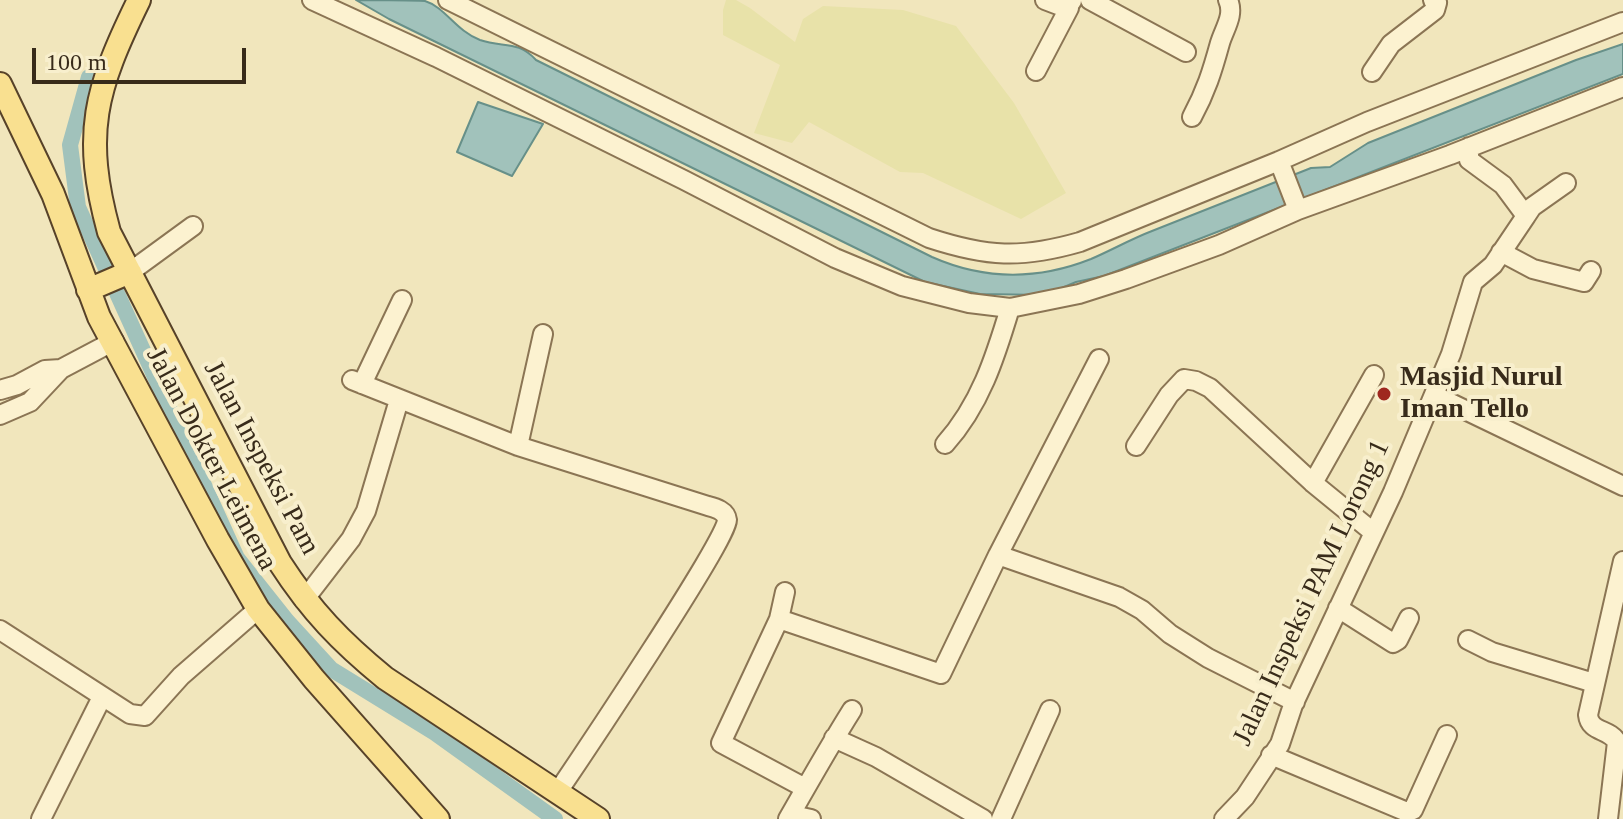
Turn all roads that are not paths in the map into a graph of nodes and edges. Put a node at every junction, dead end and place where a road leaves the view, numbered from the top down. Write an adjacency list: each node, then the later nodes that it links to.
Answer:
1 (139, 0): 24 (main road, Jalan Inspeksi Pam)
2 (312, 0): 27 (street)
3 (448, 0): 17 (street)
4 (1045, 0): 8 (street)
5 (1090, 0): 10 (street)
6 (1228, 0): 15 (street)
7 (1433, 0): 12 (street)
8 (1071, 4): 11 (street)
9 (1623, 22): 17 (street)
10 (1186, 52)
11 (1036, 71)
12 (1372, 72)
13 (0, 84): 25 (main road, Jalan Dokter Leimena)
14 (1623, 87): 16 (street)
15 (1192, 117)
16 (1469, 147): 19 (street); 20 (street)
17 (1279, 161): 19 (street)
18 (1566, 183): 20 (street, Jalan Inspeksi PAM Lorong 1)
19 (1298, 210): 27 (street)
20 (1526, 216): 22 (street, Jalan Inspeksi PAM Lorong 1)
21 (193, 226): 24 (street)
22 (1501, 252): 23 (street); 34 (street, Jalan Inspeksi PAM Lorong 1)
23 (1591, 271)
24 (130, 272): 25 (main road); 46 (main road, Jalan Inspeksi Pam)
25 (88, 290): 29 (main road, Jalan Dokter Leimena)
26 (402, 300): 35 (street)
27 (1010, 308): 37 (street)
28 (543, 334): 38 (street)
29 (114, 341): 31 (street); 48 (main road, Jalan Dokter Leimena)
30 (1099, 359): 43 (street)
31 (61, 369): 33 (street); 36 (street)
32 (1374, 375): 40 (street)
33 (0, 389)
34 (1434, 395): 41 (street); 42 (street, Jalan Inspeksi PAM Lorong 1)
35 (399, 400): 38 (street); 46 (street)
36 (0, 415)
37 (945, 444)
38 (518, 446): 63 (street)
39 (1136, 446): 40 (street)
40 (1313, 483): 42 (street)
41 (1623, 486)
42 (1373, 532): 47 (street, Jalan Inspeksi PAM Lorong 1)
43 (998, 555): 50 (street); 55 (street)
44 (1623, 561): 53 (street)
45 (785, 592): 50 (street)
46 (304, 600): 63 (main road, Jalan Inspeksi Pam)
47 (1338, 608): 49 (street); 55 (street, Jalan Inspeksi PAM Lorong 1)
48 (258, 609): 54 (street); 65 (main road, Jalan Dokter Leimena)
49 (1409, 618)
50 (779, 619): 62 (street)
51 (0, 630): 54 (street)
52 (1468, 640): 53 (street)
53 (1594, 683): 61 (street)
54 (102, 697): 64 (street)
55 (1295, 702): 60 (street, Jalan Inspeksi PAM Lorong 1)
56 (852, 710): 59 (street)
57 (1050, 710): 70 (street)
58 (1447, 735): 60 (street)
59 (834, 738): 62 (street); 69 (street)
60 (1271, 755): 71 (street, Jalan Inspeksi PAM Lorong 1)
61 (1620, 760): 72 (street)
62 (805, 788): 67 (street)
63 (557, 793): 66 (main road, Jalan Inspeksi Pam)
64 (41, 819)
65 (438, 819)
66 (598, 819)
67 (788, 819): 68 (street)
68 (811, 819)
69 (983, 819)
70 (1001, 819)
71 (1224, 819)
72 (1608, 819)

